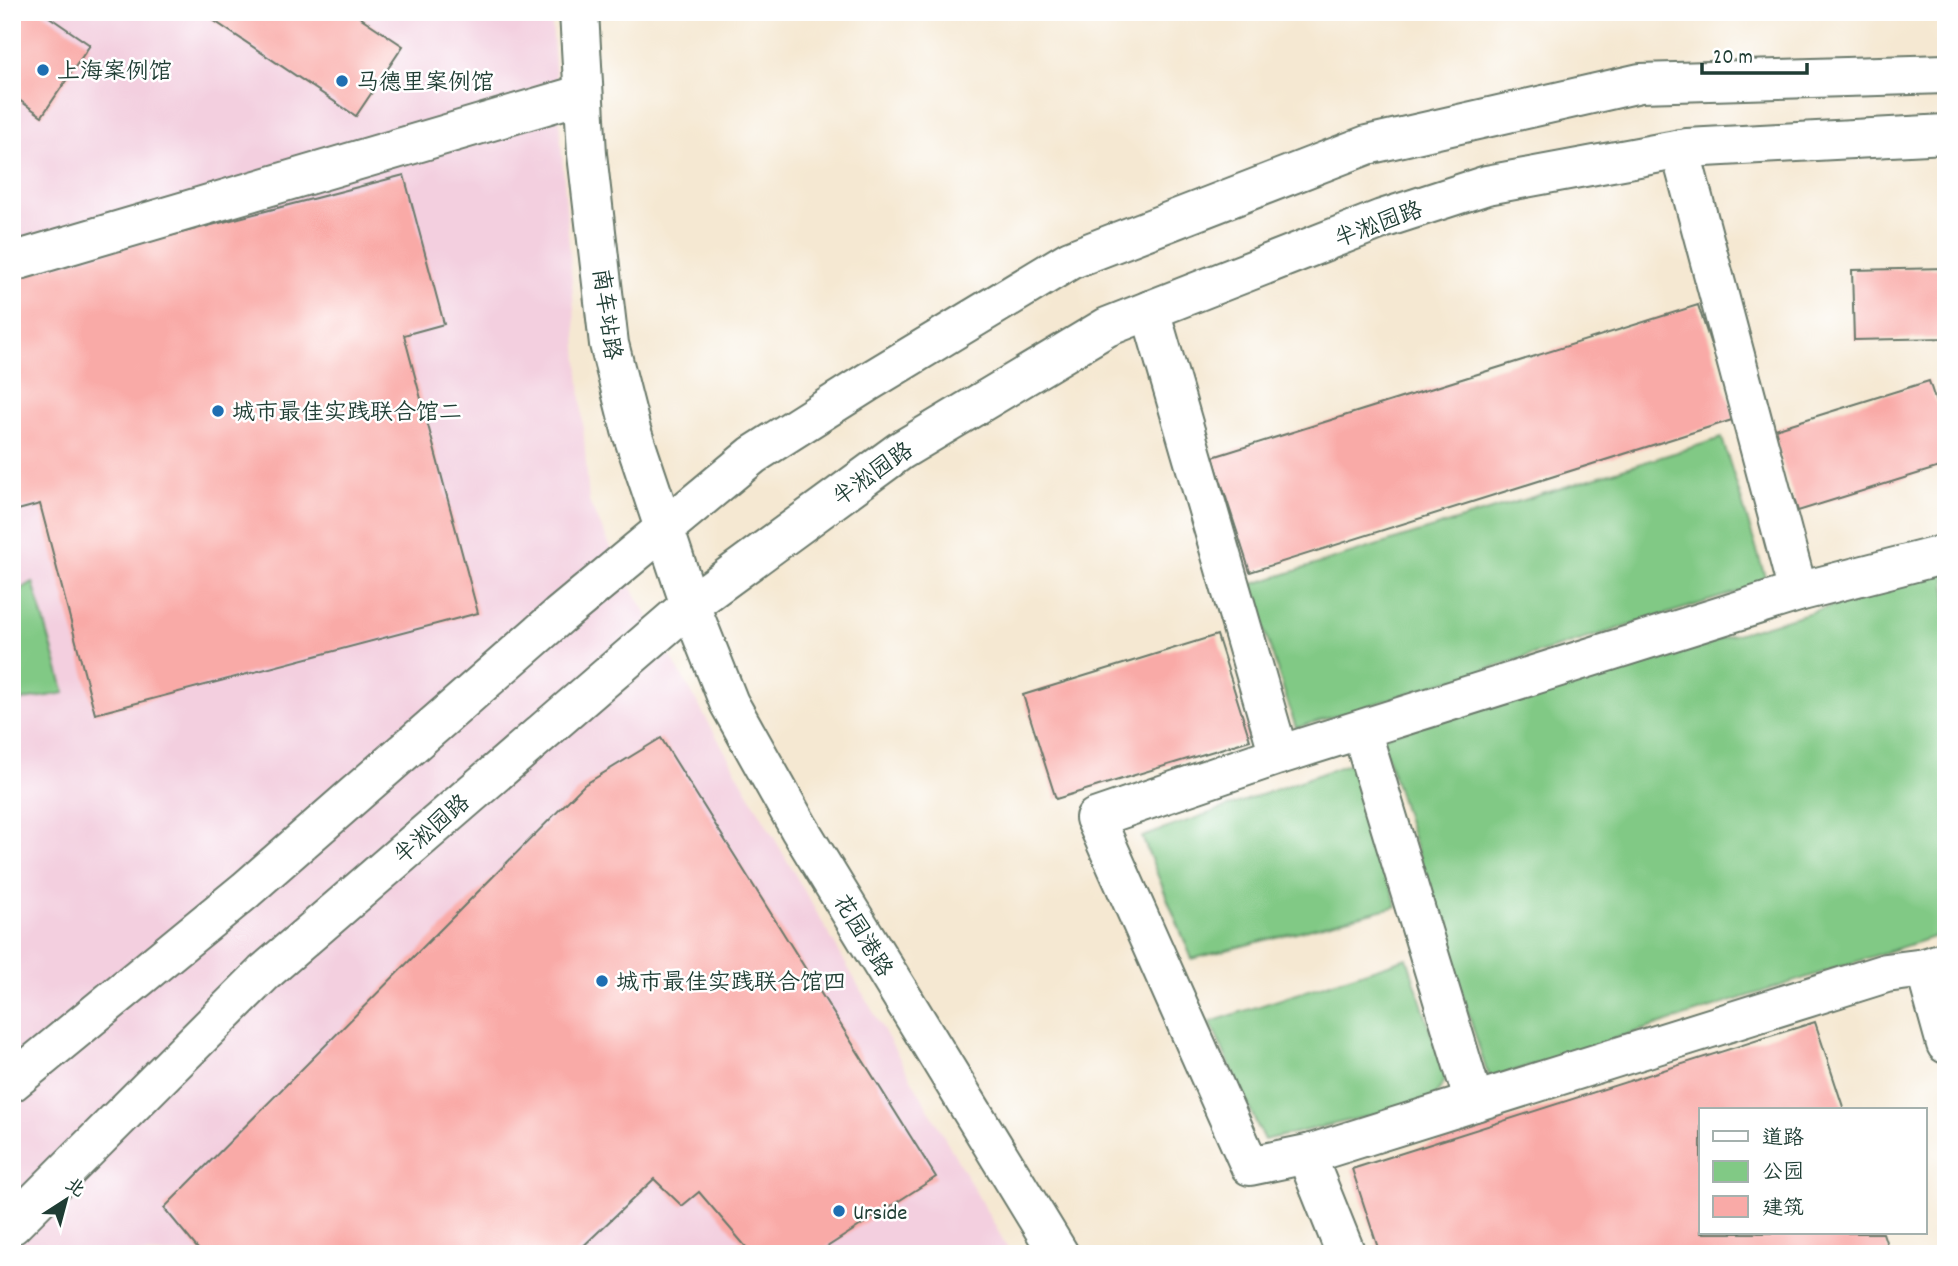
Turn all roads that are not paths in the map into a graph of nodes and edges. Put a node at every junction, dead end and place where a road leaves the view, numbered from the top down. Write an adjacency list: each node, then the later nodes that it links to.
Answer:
1 (579, 12): 3 (main road, 南车站路)
2 (1946, 74): 8 (main road)
3 (583, 94): 6 (main road); 8 (main road, 南车站路)
4 (1946, 134): 5 (main road, 半淞园路)
5 (1680, 149): 7 (main road, 半淞园路); 10 (main road)
6 (12, 262)
7 (1150, 310): 11 (main road, 半淞园路); 13 (main road)
8 (662, 528): 11 (main road, 南车站路); 16 (main road)
9 (1946, 554): 10 (main road)
10 (1798, 592): 12 (main road)
11 (690, 605): 19 (main road, 半淞园路); 20 (main road, 花园港路)
12 (1361, 730): 13 (main road); 17 (main road)
13 (1279, 755): 18 (main road)
14 (1935, 965): 15 (main road); 17 (main road)
15 (1946, 1044)
16 (12, 1082)
17 (1474, 1102): 18 (main road)
18 (1312, 1153): 21 (main road)
19 (12, 1225)
20 (1059, 1254)
21 (1346, 1254)

